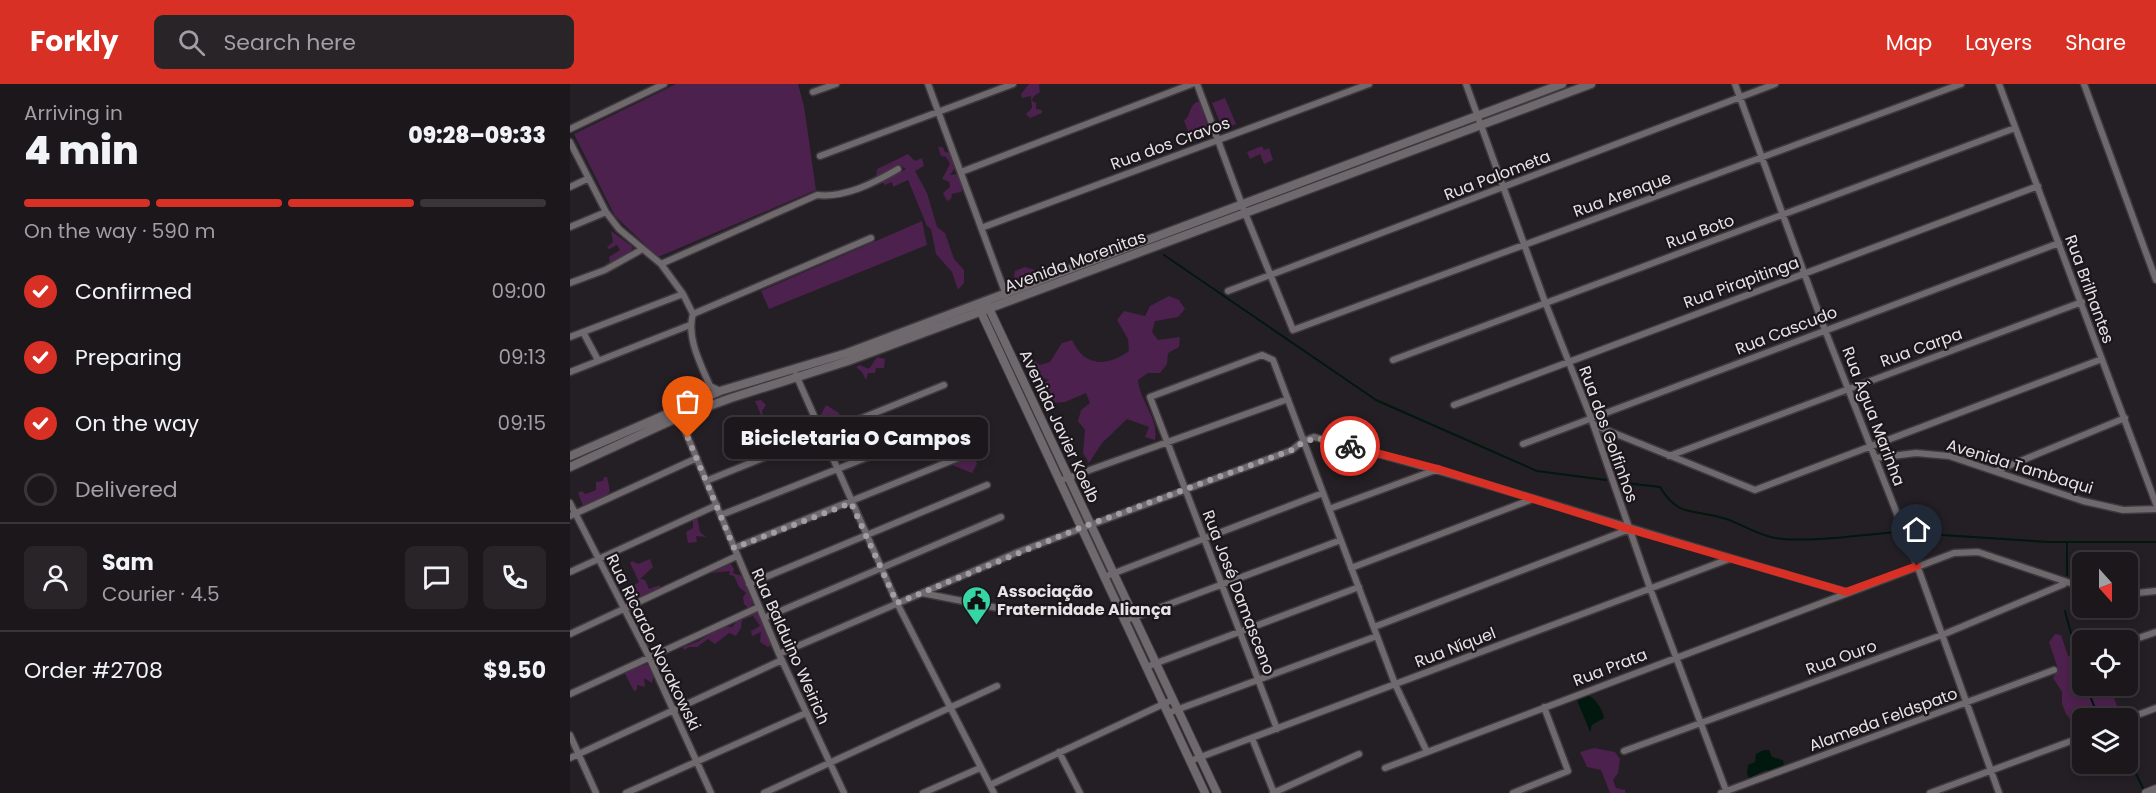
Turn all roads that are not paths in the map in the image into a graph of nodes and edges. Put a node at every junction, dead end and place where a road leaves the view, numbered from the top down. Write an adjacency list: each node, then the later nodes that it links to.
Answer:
1 (664, 84): 22 (street)
2 (836, 84): 16 (street)
3 (928, 84): 18 (street)
4 (1013, 84): 18 (street)
5 (1192, 84): 28 (street)
6 (1197, 84): 23 (street)
7 (1369, 84): 23 (street, Rua dos Cravos)
8 (1466, 84): 19 (street, Rua dos Golfinhos)
9 (1562, 84): 19 (main road, Avenida Morenitas)
10 (1592, 84): 20 (main road, Avenida Morenitas)
11 (1735, 84): 17 (street, Rua Água Marinha)
12 (1775, 84): 17 (street, Rua Palometa)
13 (1961, 84): 26 (street, Rua Arenque)
14 (1999, 84): 21 (street, Rua Brilhantes)
15 (2084, 84): 46 (street)
16 (813, 92)
17 (1739, 97): 26 (street, Rua Água Marinha); 32 (street, Rua Palometa)
18 (939, 112): 25 (street); 28 (street)
19 (1477, 116): 20 (street, Rua dos Golfinhos); 33 (main road, Avenida Morenitas)
20 (1480, 125): 32 (street, Rua dos Golfinhos); 35 (main road, Avenida Morenitas)
21 (2015, 128): 30 (street, Rua Brilhantes); 36 (street, Rua Boto)
22 (570, 129)
23 (1218, 140): 33 (street); 38 (street, Rua dos Cravos)
24 (570, 142): 29 (street)
25 (820, 156)
26 (1761, 158): 36 (street, Rua Água Marinha); 41 (street, Rua Arenque)
27 (898, 169): 43 (street)
28 (961, 172): 38 (street)
29 (587, 179): 31 (street); 34 (street)
30 (2038, 186): 40 (street, Rua Brilhantes); 44 (street, Rua Pirapitinga)
31 (570, 187)
32 (1503, 187): 41 (street, Rua dos Golfinhos); 45 (street, Rua Palometa)
33 (1242, 204): 35 (street); 49 (main road, Avenida Morenitas)
34 (606, 212): 37 (street); 42 (street)
35 (1245, 213): 45 (street); 51 (main road, Avenida Morenitas)
36 (1783, 215): 44 (street, Rua Água Marinha); 53 (street, Rua Boto)
37 (570, 227)
38 (981, 228): 49 (street)
39 (871, 238): 56 (street)
40 (2059, 243): 54 (street, Rua Brilhantes); 58 (street, Rua Cascudo)
41 (1524, 245): 45 (street, Rua Arenque); 53 (street, Rua dos Golfinhos)
42 (641, 250): 43 (street); 47 (street)
43 (661, 264): 50 (street)
44 (1806, 273): 58 (street, Rua Água Marinha); 64 (street, Rua Pirapitinga)
45 (1271, 274): 48 (street, Rua Palometa)
46 (2156, 280)
47 (570, 283)
48 (1228, 291)
49 (1005, 292): 51 (street); 52 (main road, Avenida Morenitas)
50 (684, 294): 56 (street); 59 (street)
51 (1009, 301): 55 (main road, Avenida Morenitas)
52 (981, 302): 55 (street, Avenida Javier Koelb); 66 (main road, Avenida Morenitas)
53 (1545, 302): 63 (street, Rua Boto); 64 (street, Rua dos Golfinhos)
54 (2082, 302): 61 (street, Rua Brilhantes); 68 (street, Rua Carpa)
55 (985, 310): 66 (main road, Avenida Morenitas); 91 (street, Avenida Javier Koelb); 93 (street, Avenida Javier Koelb)
56 (693, 314): 57 (street)
57 (690, 325): 62 (street); 69 (street)
58 (1825, 330): 68 (street, Rua Água Marinha); 76 (street, Rua Cascudo)
59 (583, 332): 60 (street); 62 (street)
60 (570, 337)
61 (2102, 359): 74 (street, Rua Brilhantes); 81 (street)
62 (598, 360): 65 (street)
63 (1393, 360)
64 (1568, 361): 71 (street, Rua Pirapitinga); 76 (street, Rua dos Golfinhos)
65 (570, 372)
66 (795, 373): 69 (main road, Avenida Morenitas); 73 (main road, Avenida Morenitas); 77 (street)
67 (944, 385): 77 (street)
68 (1848, 388): 81 (street, Rua Água Marinha); 84 (street, Rua Carpa)
69 (720, 391): 72 (main road, Avenida Morenitas)
70 (1288, 399): 78 (street); 79 (street); 79 (street, Rua José Damasceno)
71 (1454, 405)
72 (675, 408): 73 (street, Rua Balduino Weirich); 83 (main road, Avenida Morenitas)
73 (679, 417): 85 (street, Rua Balduino Weirich); 87 (main road, Avenida Morenitas)
74 (2125, 418): 90 (street); 100 (street, Rua Brilhantes)
75 (959, 421): 88 (street)
76 (1592, 421): 80 (street, Rua Cascudo); 84 (street); 109 (street, Rua dos Golfinhos)
77 (822, 434): 88 (street); 92 (street)
78 (1303, 441): 89 (street); 95 (street); 96 (street)
79 (1167, 442): 91 (street); 95 (street, Rua José Damasceno)
80 (1524, 444)
81 (1872, 447): 84 (street); 86 (street, Rua Água Marinha)
82 (973, 452): 99 (street)
83 (570, 456)
84 (1668, 456)
85 (697, 458): 92 (street, Rua Balduino Weirich); 104 (street)
86 (1876, 458): 90 (street, Avenida Tambaqui); 117 (street, Rua Água Marinha)
87 (570, 467)
88 (837, 469): 99 (street); 105 (street)
89 (1438, 469): 97 (street); 102 (street)
90 (1996, 471): 103 (street, Avenida Tambaqui)
91 (1069, 477): 93 (street); 107 (street, Avenida Javier Koelb)
92 (706, 481): 101 (street, Rua Balduino Weirich)
93 (1059, 482): 108 (street, Avenida Javier Koelb)
94 (987, 485): 110 (street)
95 (1185, 490): 107 (street); 111 (street, Rua José Damasceno)
96 (1323, 493): 102 (street); 111 (street)
97 (1531, 499): 109 (street); 118 (street)
98 (570, 503): 104 (street, Rua Ricardo Novakowski)
99 (851, 503): 110 (street); 113 (street)
100 (2156, 504)
101 (717, 505): 105 (street, Rua Balduino Weirich); 115 (street)
102 (1329, 509): 112 (street)
103 (2156, 509)
104 (572, 515): 115 (street, Rua Ricardo Novakowski)
105 (721, 515): 113 (street, Rua Balduino Weirich)
106 (1001, 517): 119 (street)
107 (1091, 524): 108 (street); 121 (street, Avenida Javier Koelb)
108 (1080, 528): 122 (street, Avenida Javier Koelb); 131 (street)
109 (1629, 529): 116 (street); 128 (street, Rua dos Golfinhos); 140 (street)
110 (866, 536): 119 (street); 124 (street)
111 (1203, 537): 121 (street); 125 (street, Rua José Damasceno)
112 (1341, 540): 118 (street); 125 (street)
113 (734, 548): 114 (street, Rua Balduino Weirich)
114 (737, 556): 124 (street, Rua Balduino Weirich); 136 (street)
115 (599, 558): 120 (street); 136 (street, Rua Ricardo Novakowski)
116 (1730, 558): 128 (street, Rua Níquel); 130 (street)
117 (1917, 566): 123 (street, Rua Prata); 130 (street, Rua Prata); 144 (street, Rua Água Marinha)
118 (1352, 568): 127 (street)
119 (881, 569): 133 (street); 138 (street)
120 (570, 572)
121 (1113, 573): 122 (street); 137 (street, Avenida Javier Koelb)
122 (1104, 577): 139 (street, Avenida Javier Koelb)
123 (2064, 583): 126 (street, Rua Prata); 144 (street, Rua Ouro)
124 (749, 584): 134 (street, Rua Balduino Weirich)
125 (1221, 585): 137 (street); 142 (street, Rua José Damasceno)
126 (2072, 585)
127 (1359, 587): 140 (street); 142 (street)
128 (1650, 588): 147 (street, Rua dos Golfinhos); 154 (street, Rua Níquel)
129 (2156, 591): 132 (street)
130 (1846, 592): 147 (street, Rua Prata)
131 (921, 593): 133 (street); 135 (street)
132 (2138, 593)
133 (897, 603): 149 (street); 161 (street)
134 (759, 607): 138 (street, Rua Balduino Weirich); 148 (street)
135 (998, 608)
136 (625, 609): 143 (street); 148 (street, Rua Ricardo Novakowski)
137 (1134, 617): 139 (street); 150 (street, Avenida Javier Koelb)
138 (764, 618): 149 (street, Rua Balduino Weirich)
139 (1124, 621): 151 (street, Avenida Javier Koelb)
140 (1374, 627): 145 (street)
141 (2156, 632): 146 (street)
142 (1240, 633): 150 (street); 153 (street, Rua José Damasceno)
143 (570, 634)
144 (1942, 635): 158 (street, Rua Água Marinha); 168 (street, Rua Ouro)
145 (1377, 636): 153 (street); 154 (street)
146 (2138, 638)
147 (1676, 656): 160 (street, Rua Prata); 168 (street, Rua dos Golfinhos)
148 (649, 657): 156 (street); 164 (street, Rua Ricardo Novakowski)
149 (780, 657): 164 (street); 165 (street, Rua Balduino Weirich)
150 (1155, 663): 151 (street); 157 (street, Avenida Javier Koelb)
151 (1146, 667): 159 (street, Avenida Javier Koelb)
152 (2054, 670): 158 (street, Alameda Feldspato)
153 (1258, 680): 163 (street); 169 (street, Rua José Damasceno)
154 (1395, 684): 169 (street, Rua Níquel); 175 (street)
155 (997, 686): 161 (street)
156 (570, 694)
157 (1172, 700): 159 (street); 163 (street, Avenida Javier Koelb)
158 (1967, 703): 185 (street, Rua Água Marinha); 189 (street, Alameda Feldspato)
159 (1163, 704): 166 (street, Avenida Javier Koelb); 174 (street)
160 (1544, 707): 175 (street, Rua Prata); 201 (street)
161 (949, 708): 182 (street); 183 (street)
162 (2156, 708): 167 (street)
163 (1177, 710): 166 (street); 178 (street, Avenida Javier Koelb)
164 (673, 711): 176 (street); 181 (street, Rua Ricardo Novakowski)
165 (806, 713): 181 (street); 182 (street, Rua Balduino Weirich)
166 (1168, 713): 180 (street, Avenida Javier Koelb)
167 (2140, 714)
168 (1702, 723): 173 (street, Rua Ouro); 189 (street, Rua dos Golfinhos)
169 (1276, 729): 171 (street, Rua Níquel)
170 (570, 735): 176 (street)
171 (1252, 738): 178 (street, Rua Níquel); 200 (street)
172 (2072, 741): 185 (street)
173 (1624, 751)
174 (1059, 752): 186 (street); 197 (street)
175 (1427, 752): 184 (street, Rua Prata)
176 (579, 754): 179 (street); 190 (street)
177 (1359, 754): 200 (street)
178 (1200, 757): 180 (street, Rua Níquel); 199 (street, Avenida Javier Koelb)
179 (570, 758)
180 (1190, 761): 198 (street, Avenida Javier Koelb)
181 (696, 762): 191 (street); 192 (street, Rua Ricardo Novakowski)
182 (830, 763): 193 (street); 194 (street, Rua Balduino Weirich)
183 (980, 768): 186 (street); 188 (street)
184 (1385, 768)
185 (1992, 770): 202 (street); 203 (street, Rua Água Marinha)
186 (990, 785): 196 (street)
187 (2156, 790): 204 (street)
188 (933, 791): 195 (street)
189 (1725, 792)
190 (596, 793)
191 (626, 793)
192 (711, 793)
193 (764, 793)
194 (844, 793)
195 (923, 793)
196 (994, 793)
197 (1080, 793)
198 (1205, 793)
199 (1217, 793)
200 (1273, 793)
201 (1513, 793)
202 (1930, 793)
203 (1999, 793)
204 (2146, 793)

